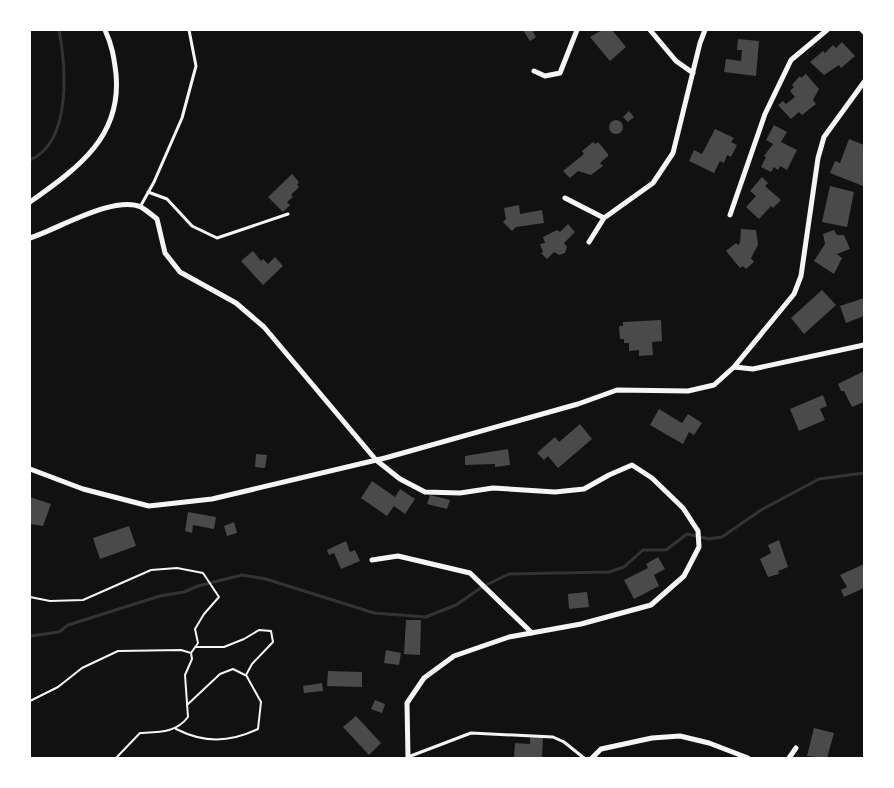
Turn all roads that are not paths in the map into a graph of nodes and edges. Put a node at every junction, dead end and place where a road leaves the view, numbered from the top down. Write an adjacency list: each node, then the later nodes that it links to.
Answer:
1 (105, 30): 12 (street)
2 (188, 30): 10 (lane)
3 (577, 30): 7 (street)
4 (650, 30): 8 (street)
5 (705, 30): 8 (street)
6 (827, 30): 15 (street)
7 (534, 71)
8 (693, 73): 16 (street)
9 (864, 82): 20 (street)
10 (148, 192): 13 (lane); 14 (lane)
11 (565, 198): 16 (street)
12 (30, 202)
13 (140, 206): 17 (street); 21 (street)
14 (288, 214)
15 (730, 215)
16 (604, 218): 18 (street)
17 (30, 238)
18 (589, 242)
19 (864, 345): 20 (street)
20 (734, 367): 21 (street)
21 (376, 460): 22 (street); 24 (street)
22 (30, 469)
23 (372, 560): 24 (street)
24 (532, 633): 26 (street)
25 (796, 748): 30 (street)
26 (408, 758): 27 (lane)
27 (584, 758)
28 (592, 758): 29 (street)
29 (748, 758)
30 (789, 758)

